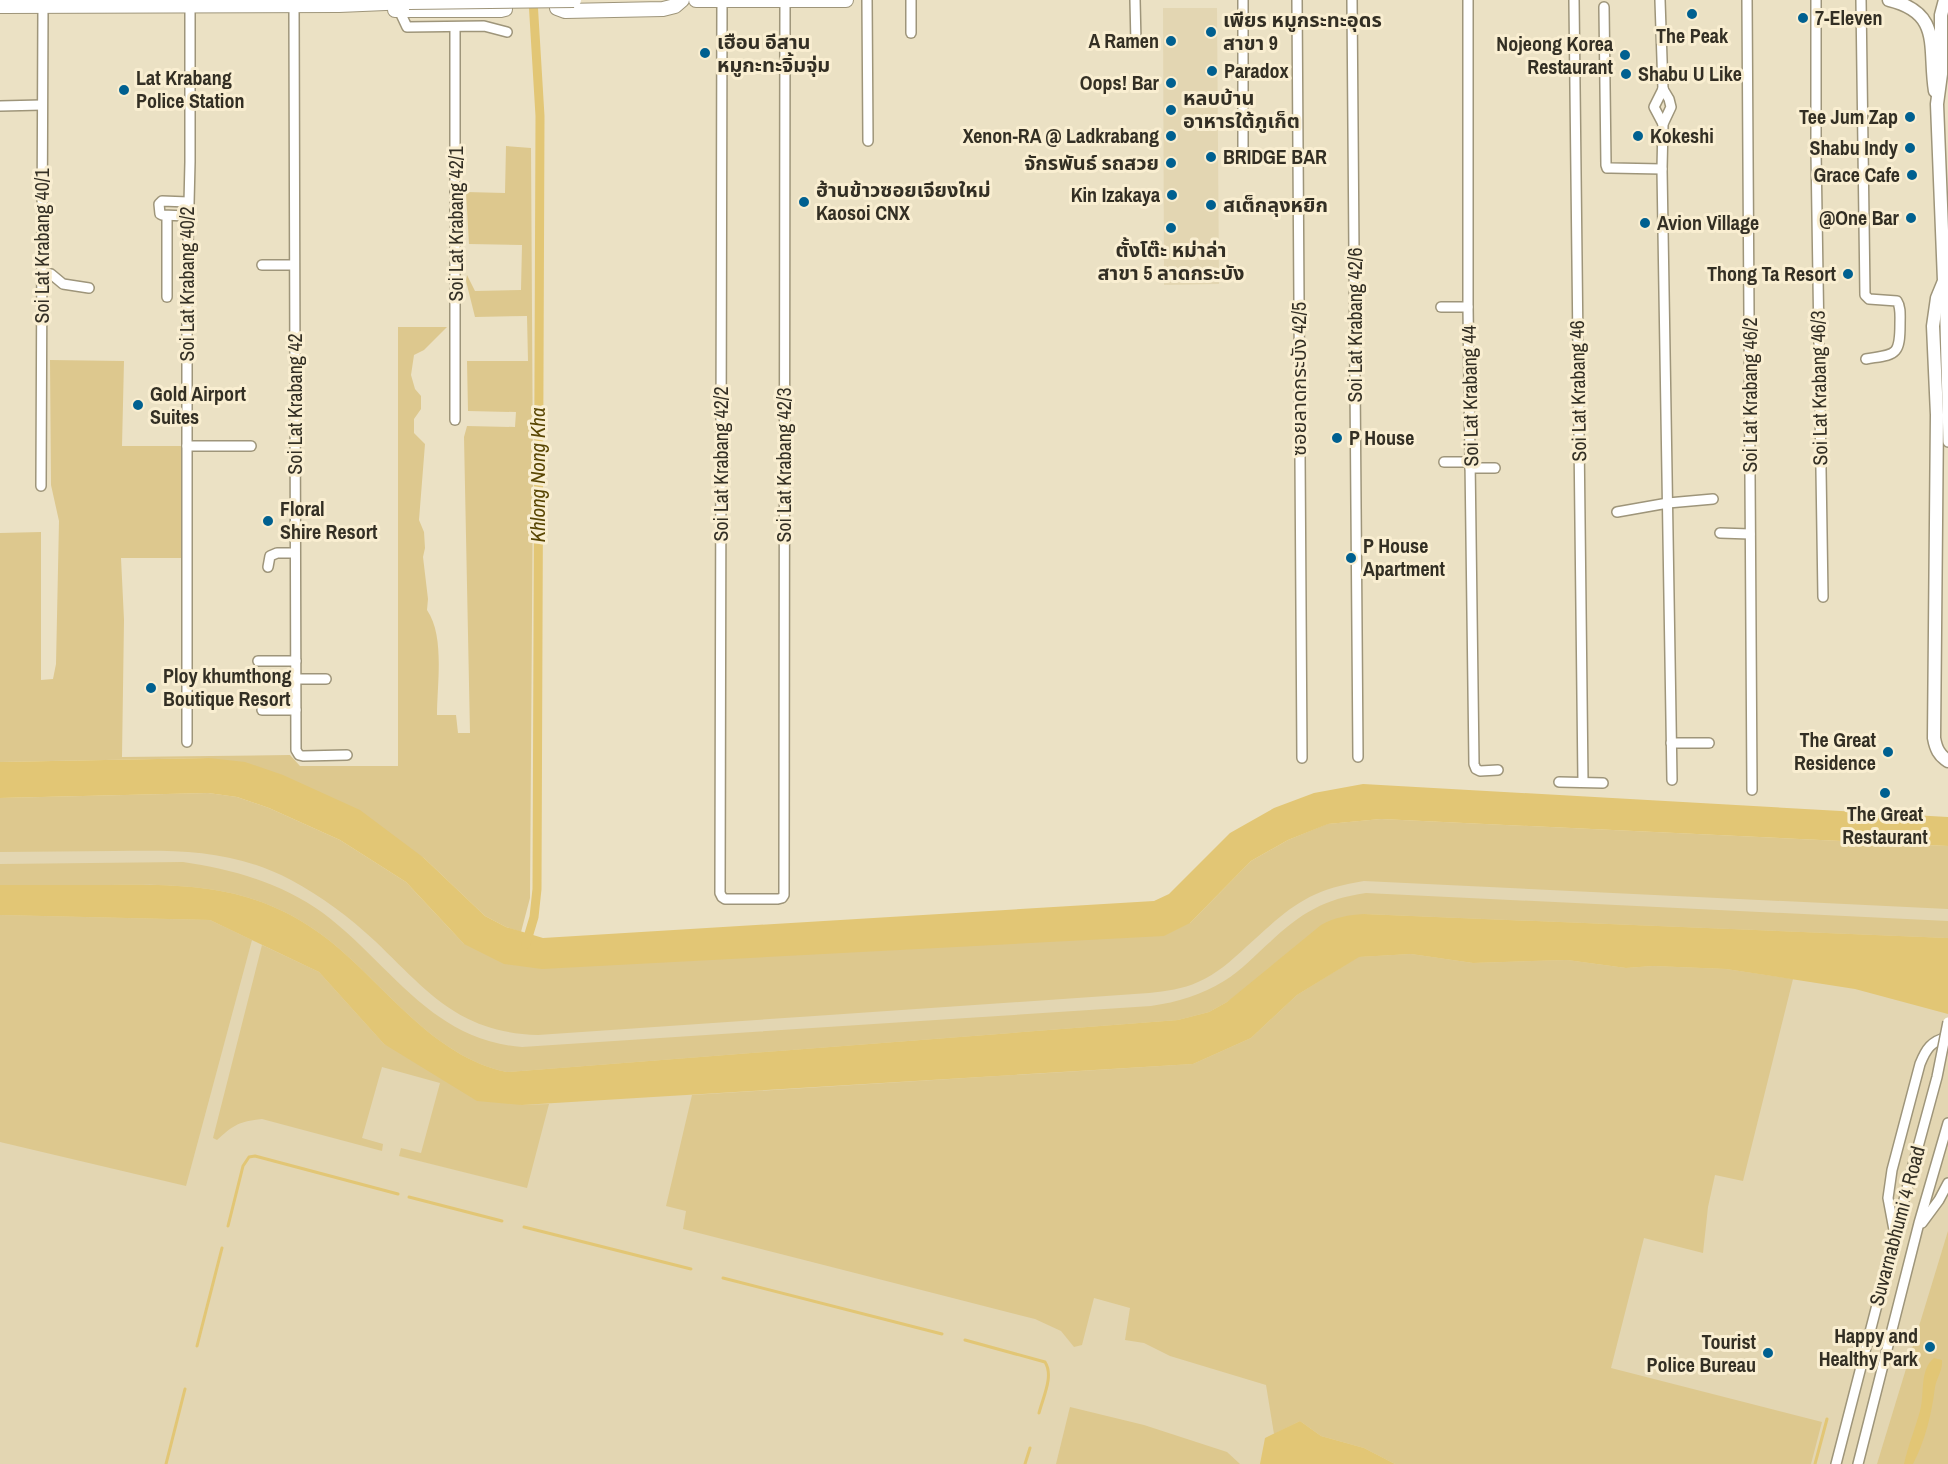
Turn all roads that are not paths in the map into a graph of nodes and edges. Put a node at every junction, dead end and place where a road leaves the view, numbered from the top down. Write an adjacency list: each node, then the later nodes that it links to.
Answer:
1 (505, 0): 28 (main road)
2 (556, 0): 4 (main road)
3 (574, 0): 28 (main road, bridge)
4 (682, 0)
5 (696, 0): 6 (main road)
6 (722, 0): 22 (main road); 91 (street, Soi Lat Krabang 42/2)
7 (846, 0): 22 (main road)
8 (867, 0): 39 (street)
9 (911, 0): 32 (street)
10 (1135, 0): 33 (street)
11 (1243, 0): 40 (street)
12 (1297, 0): 83 (street, ซอยลาดกระบัง 42/5)
13 (1353, 0): 82 (street, Soi Lat Krabang 42/6)
14 (1468, 0): 53 (street, Soi Lat Krabang 44)
15 (1574, 0): 88 (street, Soi Lat Krabang 46)
16 (1660, 0): 34 (street)
17 (1748, 0): 68 (street, Soi Lat Krabang 46/2)
18 (1816, 0): 71 (street, Soi Lat Krabang 46/3)
19 (1861, 0): 54 (street)
20 (1889, 0): 35 (street)
21 (1945, 0): 35 (street)
22 (785, 1): 91 (street, Soi Lat Krabang 42/3)
23 (136, 3): 24 (main road); 27 (main road)
24 (190, 5): 25 (main road); 42 (street, Soi Lat Krabang 40/2)
25 (294, 5): 28 (main road); 47 (street, Soi Lat Krabang 42)
26 (0, 6): 27 (main road)
27 (43, 6): 37 (street, Soi Lat Krabang 40/1)
28 (404, 6): 30 (street)
29 (1604, 7): 41 (street)
30 (455, 27): 31 (street); 55 (street, Soi Lat Krabang 42/1)
31 (507, 32)
32 (911, 33)
33 (1136, 43)
34 (1662, 90): 38 (street); 38 (street)
35 (1937, 104): 43 (street)
36 (0, 105): 37 (street)
37 (42, 105): 48 (street, Soi Lat Krabang 40/1)
38 (1663, 124): 41 (street)
39 (868, 141)
40 (1243, 158)
41 (1662, 169): 65 (street)
42 (188, 202): 44 (street); 45 (street, Soi Lat Krabang 40/2)
43 (1945, 207): 49 (street)
44 (167, 216): 45 (street); 51 (street)
45 (187, 216): 58 (street, Soi Lat Krabang 40/2)
46 (262, 265): 47 (street)
47 (294, 265): 69 (street, Soi Lat Krabang 42)
48 (42, 274): 50 (street); 63 (street, Soi Lat Krabang 40/1)
49 (1944, 280): 56 (street); 84 (street)
50 (89, 288)
51 (167, 297)
52 (1441, 307): 53 (street)
53 (1468, 307): 61 (street, Soi Lat Krabang 44)
54 (1866, 359)
55 (456, 420)
56 (1948, 427): 57 (street)
57 (1948, 442)
58 (187, 446): 59 (street); 78 (street, Soi Lat Krabang 40/2)
59 (251, 446)
60 (1444, 462): 61 (street)
61 (1470, 465): 62 (street); 85 (street, Soi Lat Krabang 44)
62 (1495, 468)
63 (41, 486)
64 (1713, 500): 65 (street)
65 (1668, 503): 66 (street); 79 (street)
66 (1617, 512)
67 (1720, 533): 68 (street)
68 (1750, 534): 90 (street, Soi Lat Krabang 46/2)
69 (296, 553): 70 (street); 73 (street, Soi Lat Krabang 42)
70 (268, 567)
71 (1823, 597)
72 (258, 661): 73 (street)
73 (296, 661): 75 (street, Soi Lat Krabang 42)
74 (327, 679): 75 (street)
75 (296, 680): 77 (street, Soi Lat Krabang 42)
76 (262, 710): 77 (street)
77 (296, 710): 81 (street, Soi Lat Krabang 42)
78 (187, 742)
79 (1671, 742): 80 (street); 86 (street)
80 (1709, 743)
81 (347, 755)
82 (1358, 757)
83 (1302, 758)
84 (1948, 761)
85 (1498, 770)
86 (1672, 780)
87 (1559, 783): 88 (street)
88 (1583, 783): 89 (street)
89 (1603, 783)
90 (1752, 790)
91 (751, 898)
92 (1948, 1023): 97 (street, Suvarnabhumi 4 Road, bridge)
93 (1948, 1037): 97 (street)
94 (1948, 1123): 96 (street, Suvarnabhumi 4 Road)
95 (1948, 1183): 96 (street)
96 (1918, 1229): 99 (street, Suvarnabhumi 4 Road)
97 (1895, 1235): 98 (street, Suvarnabhumi 4 Road)
98 (1836, 1464)
99 (1858, 1464)

